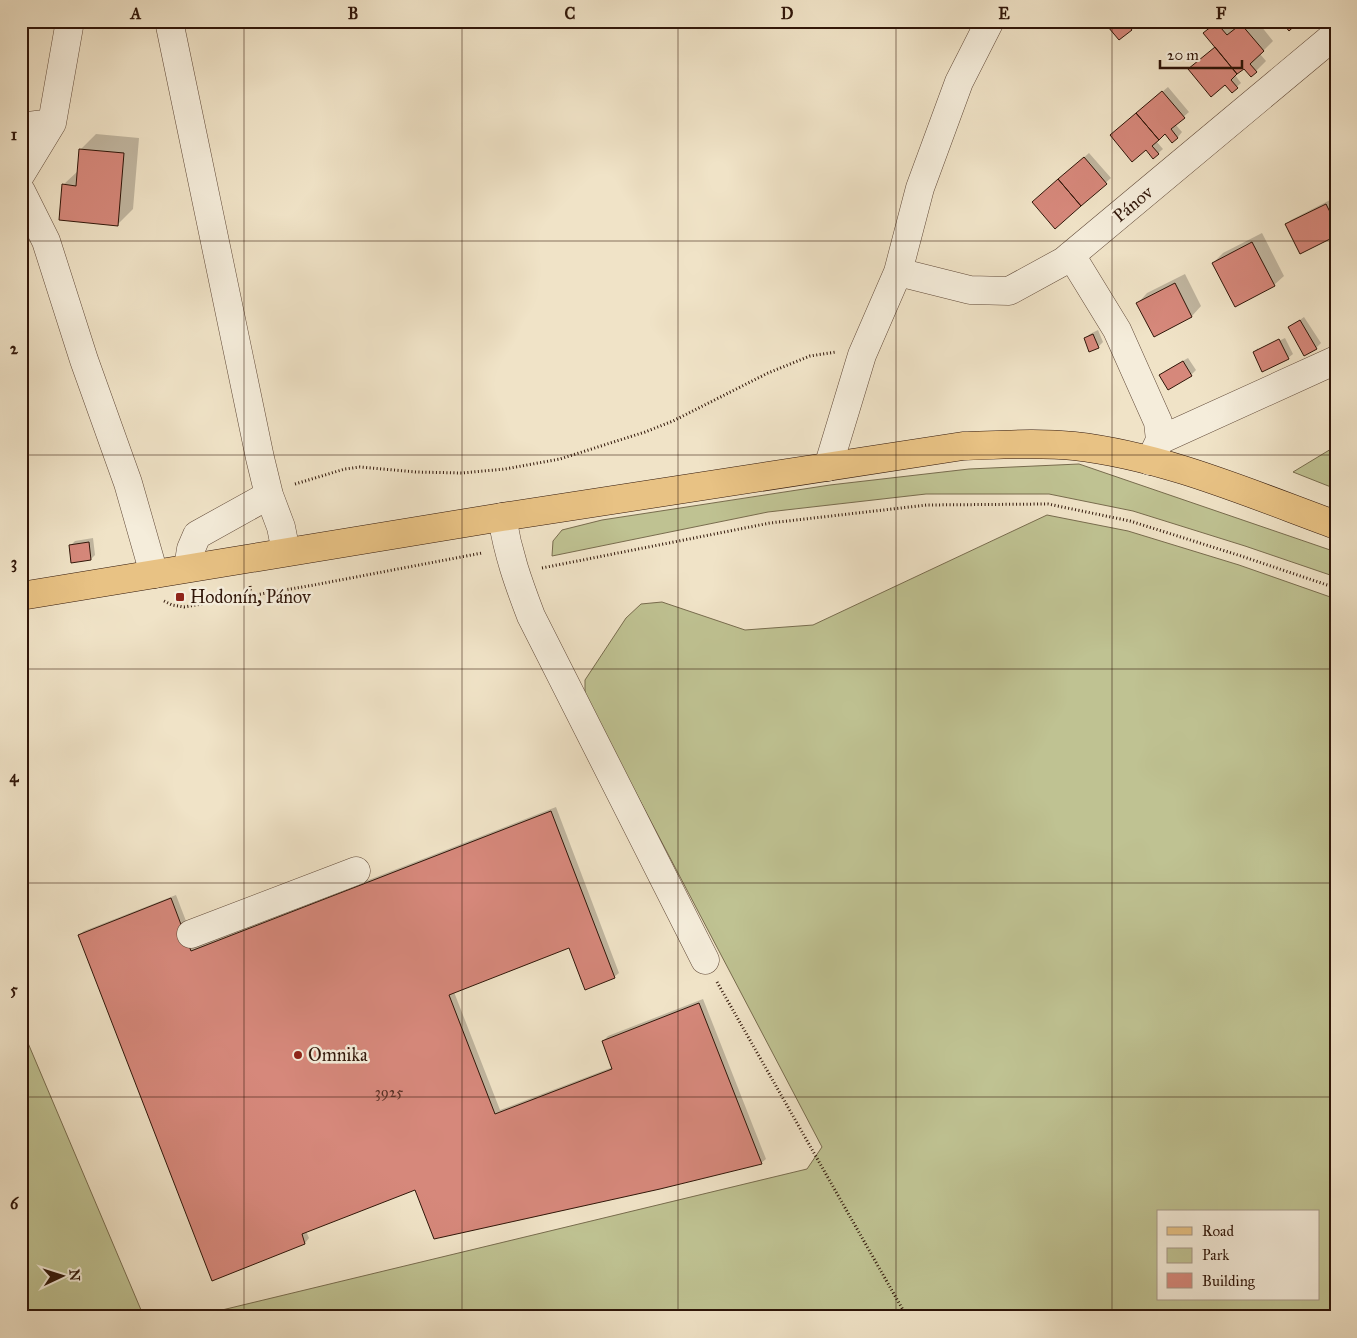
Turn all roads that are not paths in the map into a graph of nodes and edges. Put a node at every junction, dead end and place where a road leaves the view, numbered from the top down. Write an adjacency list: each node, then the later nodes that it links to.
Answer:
1 (70, 21): 5 (street)
2 (169, 21): 14 (street)
3 (990, 21): 10 (street)
4 (1336, 34): 9 (street, Pánov)
5 (52, 123): 6 (street); 7 (street)
6 (21, 127)
7 (21, 174)
8 (21, 191): 19 (street)
9 (1072, 256): 10 (street, Pánov); 12 (street)
10 (898, 272): 13 (street)
11 (1336, 360): 12 (street)
12 (1155, 451): 13 (main road); 16 (main road)
13 (828, 467): 15 (main road)
14 (269, 495): 17 (street); 18 (street)
15 (502, 518): 17 (main road); 23 (street)
16 (1336, 525)
17 (286, 552): 18 (main road)
18 (188, 568): 19 (main road)
19 (154, 574): 20 (main road)
20 (21, 596)
21 (356, 871): 22 (street)
22 (191, 934)
23 (705, 960)

